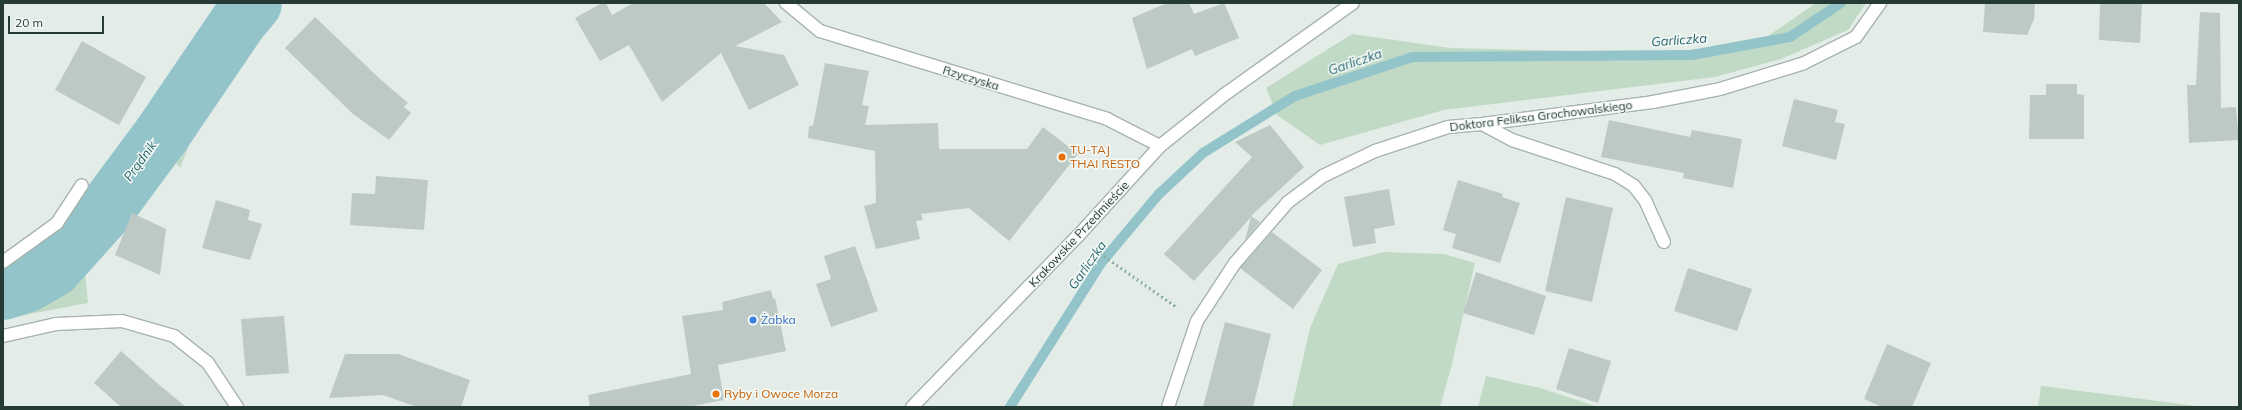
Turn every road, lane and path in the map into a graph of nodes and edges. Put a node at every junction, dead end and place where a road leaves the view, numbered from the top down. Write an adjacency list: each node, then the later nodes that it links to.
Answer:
1 (786, 3): 5 (street, Rzyczyska)
2 (1353, 3): 5 (street, Krakowskie Przedmieście)
3 (1880, 3): 4 (street, Doktora Feliksa Grochowalskiego)
4 (1482, 124): 7 (street); 10 (street, Doktora Feliksa Grochowalskiego)
5 (1160, 146): 13 (street, Krakowskie Przedmieście)
6 (82, 185): 9 (street)
7 (1664, 242)
8 (1094, 249): 10 (path)
9 (3, 262)
10 (1197, 321): 14 (street, Doktora Feliksa Grochowalskiego)
11 (3, 336): 12 (street)
12 (237, 407)
13 (912, 407)
14 (1168, 407)

